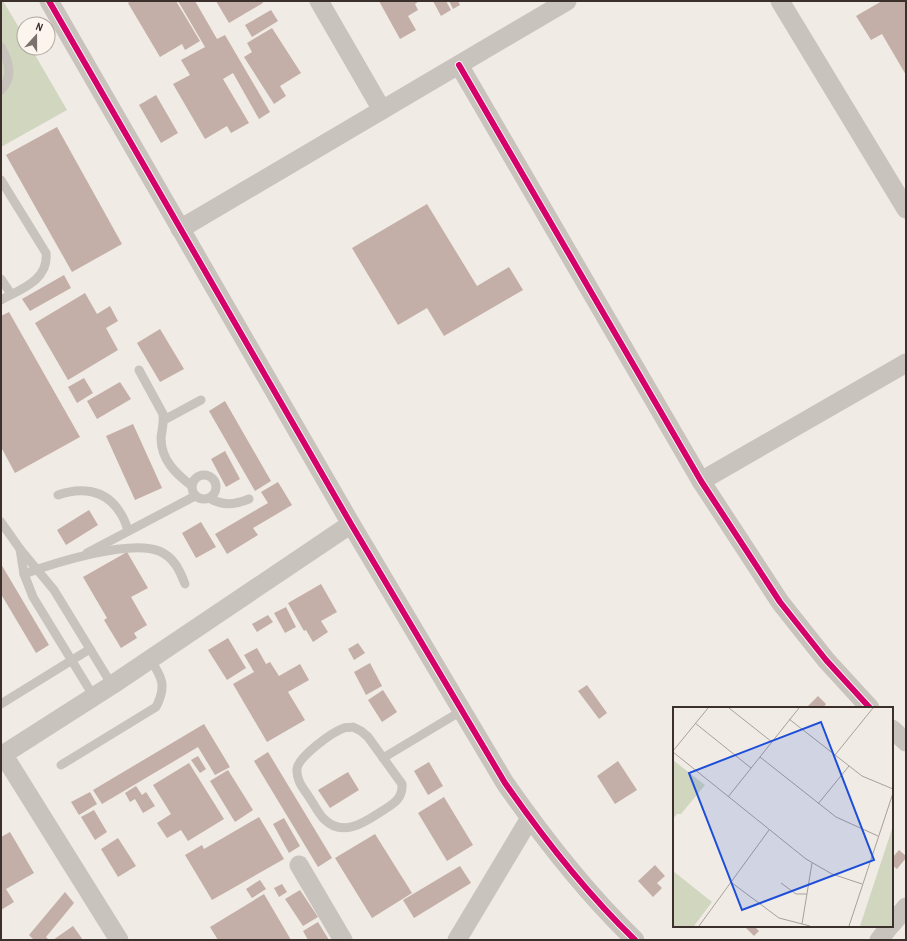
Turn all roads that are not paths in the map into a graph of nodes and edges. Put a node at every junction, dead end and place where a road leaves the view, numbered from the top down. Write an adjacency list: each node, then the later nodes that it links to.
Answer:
1 (49, 1): 11 (street)
2 (319, 1): 8 (street)
3 (566, 1): 6 (street)
4 (780, 1): 10 (street)
5 (1, 47): 7 (lane)
6 (459, 66): 8 (street); 19 (street)
7 (1, 90)
8 (382, 110): 11 (street)
9 (1, 180): 13 (lane)
10 (906, 209)
11 (180, 229): 26 (street)
12 (1, 279): 13 (lane)
13 (11, 294): 14 (lane)
14 (1, 300)
15 (906, 363): 19 (street)
16 (139, 370): 18 (lane)
17 (201, 400): 18 (lane)
18 (164, 420): 20 (lane)
19 (701, 481): 39 (street)
20 (192, 486): 22 (lane); 23 (lane)
21 (58, 495): 27 (lane)
22 (195, 496): 23 (lane); 27 (lane)
23 (209, 498): 24 (lane)
24 (249, 499)
25 (1, 522): 28 (lane)
26 (352, 524): 34 (street); 40 (street)
27 (128, 530): 29 (lane)
28 (20, 549): 30 (lane); 31 (lane)
29 (77, 559): 30 (lane); 32 (lane)
30 (38, 569): 31 (lane); 33 (lane)
31 (24, 574): 35 (lane)
32 (185, 584)
33 (90, 649): 35 (lane); 36 (lane)
34 (150, 659): 36 (street); 45 (lane)
35 (72, 661): 37 (lane); 38 (lane)
36 (112, 685): 37 (street)
37 (94, 697): 43 (street)
38 (1, 704)
39 (869, 707)
40 (463, 710): 44 (lane); 46 (street)
41 (893, 730): 42 (street)
42 (906, 742)
43 (2, 755): 51 (street)
44 (383, 758): 44 (lane)
45 (61, 765)
46 (530, 818): 53 (street); 54 (street)
47 (299, 865): 52 (street)
48 (906, 907): 49 (street)
49 (893, 923)
50 (889, 927): 55 (street)
51 (119, 940)
52 (343, 940)
53 (457, 940)
54 (635, 940)
55 (878, 940)

